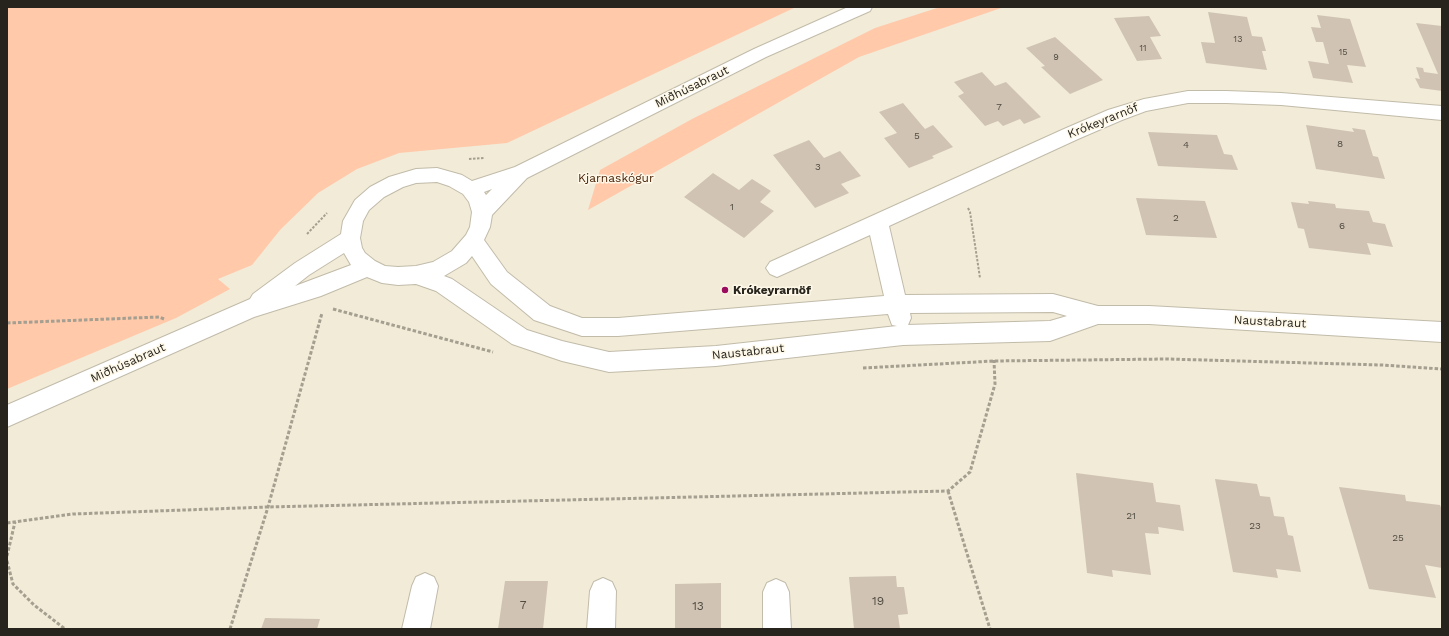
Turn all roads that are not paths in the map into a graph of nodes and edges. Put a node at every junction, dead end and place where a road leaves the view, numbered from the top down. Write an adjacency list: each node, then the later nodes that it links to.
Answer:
1 (864, 7): 3 (street, Miðhúsabraut)
2 (1442, 113): 6 (street, Krókeyrarnöf)
3 (522, 172): 4 (street, Miðhúsabraut); 5 (street, Miðhúsabraut)
4 (470, 189): 5 (street); 7 (street)
5 (482, 212): 8 (street)
6 (878, 224): 10 (street, Krókeyrarnöf); 12 (street)
7 (350, 238): 9 (street); 13 (street, Miðhúsabraut)
8 (473, 241): 11 (street); 12 (street, Naustabraut)
9 (368, 267): 11 (street); 13 (street, Miðhúsabraut)
10 (777, 268)
11 (416, 276): 16 (street, Naustabraut)
12 (898, 304): 14 (street, Naustabraut); 16 (street)
13 (249, 309): 17 (street, Miðhúsabraut)
14 (1098, 315): 15 (street, Naustabraut); 16 (street, Naustabraut)
15 (1442, 332)
16 (903, 335)
17 (7, 416)
18 (424, 586): 21 (street)
19 (603, 591): 22 (street)
20 (776, 592): 23 (street)
21 (416, 629)
22 (601, 629)
23 (777, 629)

